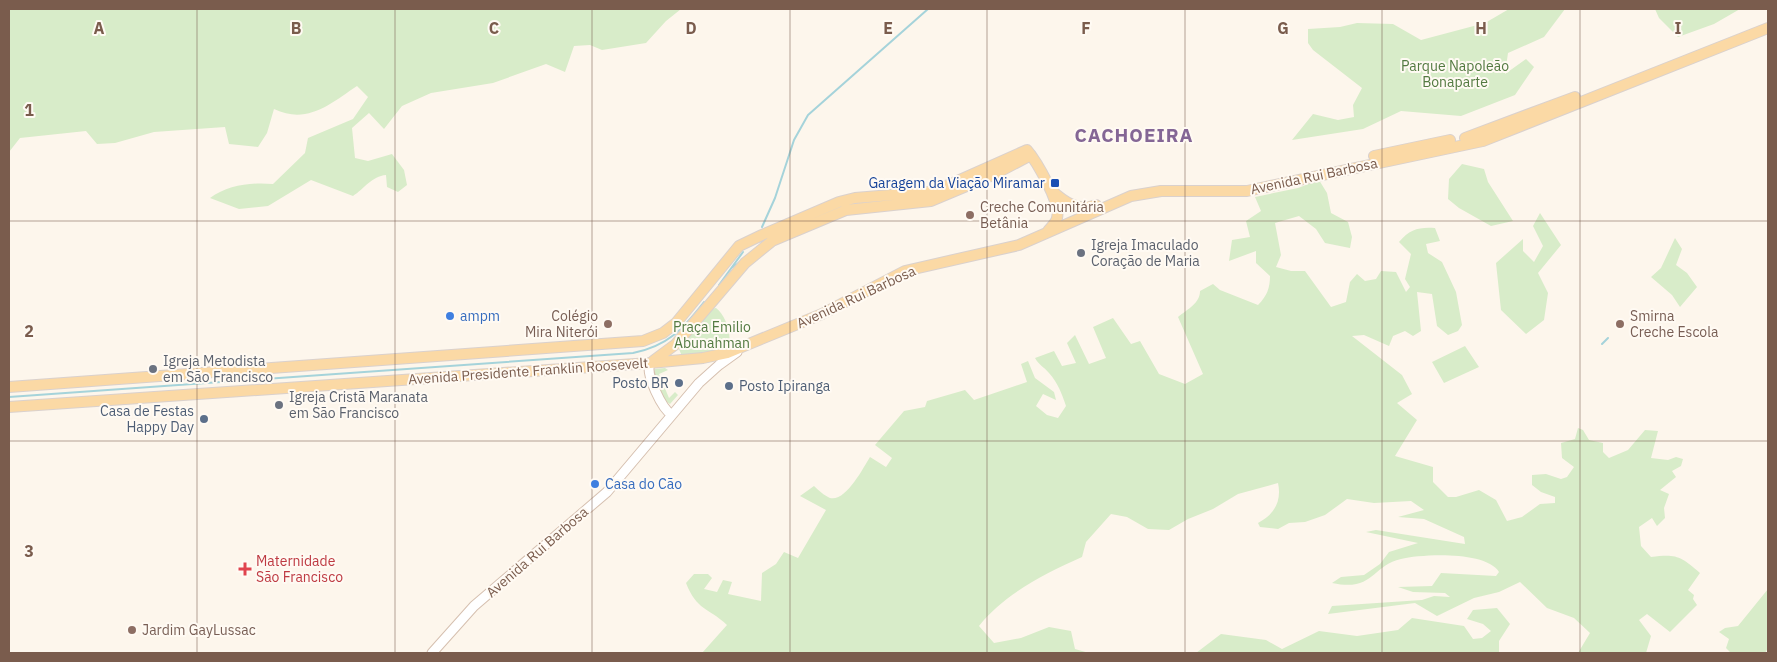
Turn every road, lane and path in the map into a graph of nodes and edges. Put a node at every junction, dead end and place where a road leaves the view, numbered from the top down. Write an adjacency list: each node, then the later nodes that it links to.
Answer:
1 (1768, 21): 4 (main road, Avenida Rui Barbosa)
2 (1768, 28): 5 (main road, Avenida Rui Barbosa)
3 (1029, 153): 4 (main road); 6 (main road); 7 (main road, Avenida Presidente Franklin Roosevelt)
4 (1051, 190): 5 (main road)
5 (1046, 234): 9 (main road, Avenida Rui Barbosa)
6 (718, 295): 7 (main road); 8 (main road)
7 (693, 303): 13 (main road, Avenida Presidente Franklin Roosevelt)
8 (676, 344): 11 (main road); 12 (main road)
9 (748, 345): 10 (main road, Avenida Rui Barbosa); 15 (main road, Avenida Rui Barbosa)
10 (719, 355): 11 (main road, Avenida Presidente Franklin Roosevelt)
11 (686, 360): 12 (main road, Avenida Presidente Franklin Roosevelt)
12 (650, 362): 14 (main road, Avenida Presidente Franklin Roosevelt); 15 (main road)
13 (9, 387)
14 (9, 408)
15 (672, 415): 16 (main road, Avenida Rui Barbosa)
16 (432, 653)

